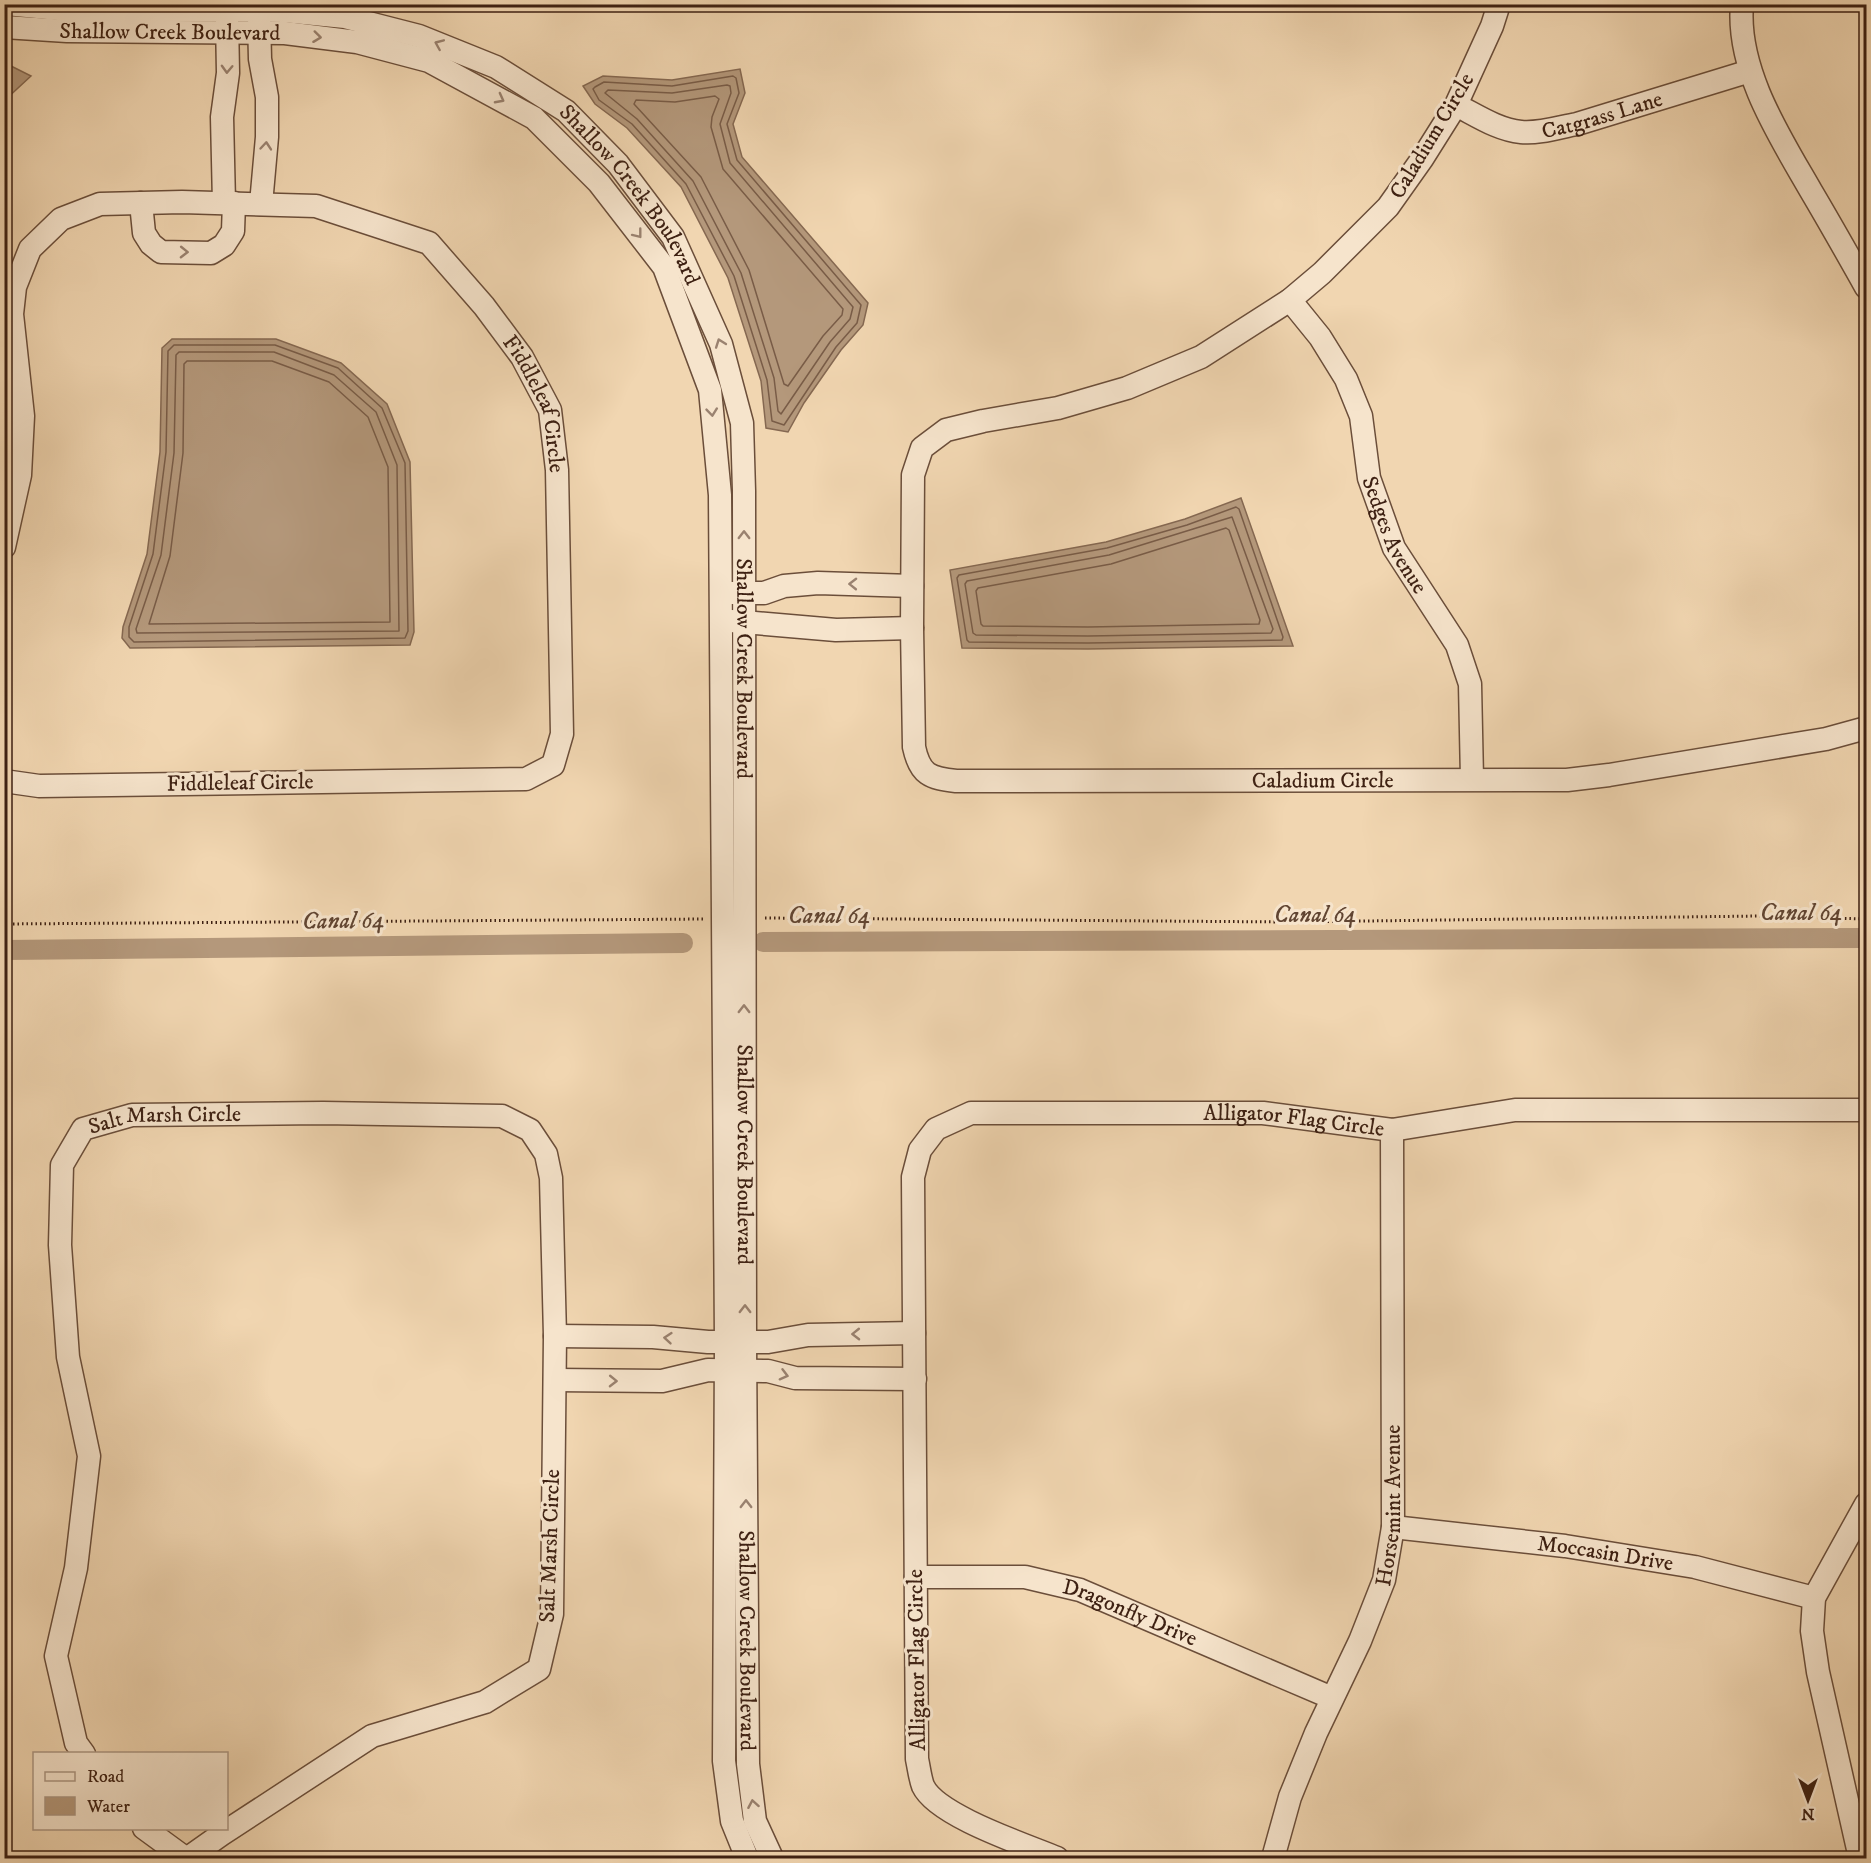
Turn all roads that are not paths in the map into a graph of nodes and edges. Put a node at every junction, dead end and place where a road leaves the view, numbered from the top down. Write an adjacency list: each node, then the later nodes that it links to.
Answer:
1 (6, 4): 4 (street, Shallow Creek Boulevard)
2 (1499, 4): 8 (street, Caladium Circle)
3 (1742, 4): 7 (street)
4 (227, 16): 5 (street, Shallow Creek Boulevard); 6 (street, Shallow Creek Boulevard); 10 (street, one-way to 10)
5 (259, 16): 11 (street, one-way to 5); 16 (street, Shallow Creek Boulevard, one-way to 16); 17 (street, Shallow Creek Boulevard, one-way to 5)
6 (4, 27)
7 (1750, 71): 8 (street, Catgrass Lane); 12 (street)
8 (1456, 105): 13 (street, Caladium Circle)
9 (141, 203): 10 (street, Fiddleleaf Circle); 10 (street, one-way to 10); 14 (street, Fiddleleaf Circle)
10 (229, 203): 11 (street, Fiddleleaf Circle)
11 (261, 204): 23 (street, Fiddleleaf Circle)
12 (1866, 286)
13 (1290, 300): 15 (street, Caladium Circle); 22 (street, Sedges Avenue)
14 (4, 547)
15 (912, 586): 17 (street, one-way to 17); 20 (street, Caladium Circle)
16 (720, 593): 17 (street); 18 (street, Shallow Creek Boulevard)
17 (744, 593): 19 (street, Shallow Creek Boulevard)
18 (720, 621): 19 (street); 24 (street, Shallow Creek Boulevard)
19 (744, 621): 20 (street); 24 (street, Shallow Creek Boulevard)
20 (912, 628): 22 (street, Caladium Circle)
21 (1866, 728): 22 (street, Caladium Circle)
22 (1472, 779)
23 (4, 781)
24 (733, 919): 29 (street, Shallow Creek Boulevard)
25 (1866, 1110): 26 (street, Alligator Flag Circle)
26 (1392, 1130): 27 (street, Alligator Flag Circle); 34 (street, Horsemint Avenue)
27 (914, 1333): 29 (street, one-way to 29); 31 (street, Alligator Flag Circle)
28 (555, 1336): 29 (street, one-way to 28); 32 (street, Salt Marsh Circle); 38 (street, Salt Marsh Circle)
29 (736, 1342): 30 (street, Shallow Creek Boulevard)
30 (735, 1370): 31 (street, one-way to 31); 32 (street, one-way to 30); 41 (street, Shallow Creek Boulevard); 42 (street, Shallow Creek Boulevard, one-way to 30)
31 (915, 1379): 35 (street, Alligator Flag Circle)
32 (555, 1380): 40 (street, Salt Marsh Circle)
33 (1866, 1504): 36 (street)
34 (1393, 1527): 36 (street, Moccasin Drive); 37 (street, Horsemint Avenue)
35 (916, 1577): 37 (street, Dragonfly Drive); 43 (street, Alligator Flag Circle)
36 (1814, 1598): 45 (street)
37 (1332, 1698): 44 (street, Horsemint Avenue)
38 (83, 1752)
39 (147, 1830): 40 (street, Salt Marsh Circle)
40 (186, 1858)
41 (747, 1858)
42 (772, 1858)
43 (1057, 1858)
44 (1273, 1858)
45 (1860, 1858)

